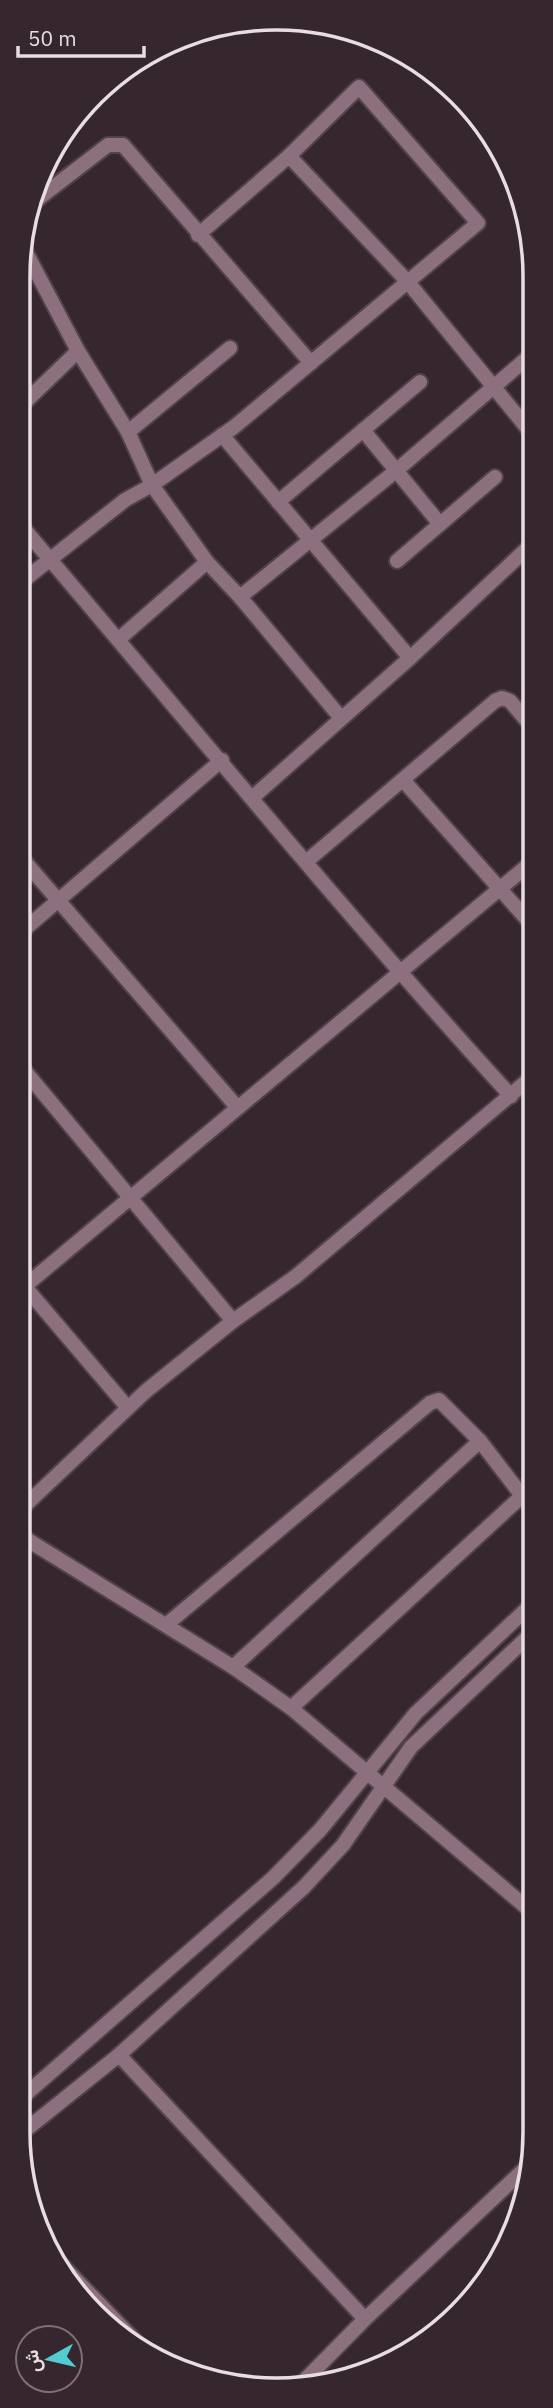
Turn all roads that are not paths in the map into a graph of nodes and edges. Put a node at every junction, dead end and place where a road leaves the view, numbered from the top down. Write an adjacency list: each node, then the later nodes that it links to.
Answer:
1 (289, 156): 3 (street); 5 (street); 5 (street)
2 (44, 194): 3 (street)
3 (198, 235): 9 (street)
4 (30, 260): 7 (street)
5 (407, 281): 9 (street); 11 (street)
6 (230, 348): 15 (street)
7 (78, 351): 12 (street); 15 (street)
8 (523, 362): 11 (street)
9 (311, 363): 16 (street)
10 (420, 382): 14 (street)
11 (492, 389): 13 (street); 17 (street)
12 (30, 397)
13 (523, 424)
14 (363, 430): 17 (street); 20 (street)
15 (128, 432): 19 (street)
16 (222, 435): 19 (street); 20 (street)
17 (397, 470): 21 (street); 23 (street)
18 (495, 477): 21 (street)
19 (152, 485): 25 (street); 27 (street)
20 (278, 502): 23 (street)
21 (440, 524): 26 (street)
22 (30, 536): 25 (street)
23 (311, 541): 29 (street); 31 (street)
24 (523, 552): 31 (street)
25 (50, 560): 28 (street); 30 (street)
26 (397, 561)
27 (206, 562): 29 (street); 30 (street)
28 (30, 575)
29 (240, 597): 33 (street)
30 (118, 639): 34 (street)
31 (410, 658): 33 (street)
32 (523, 716): 35 (street)
33 (341, 718): 36 (street)
34 (222, 760): 36 (street); 41 (street)
35 (403, 780): 37 (street); 40 (street)
36 (253, 797): 37 (street)
37 (307, 861): 44 (street)
38 (30, 869): 41 (street)
39 (523, 869): 40 (street)
40 (500, 888): 42 (street); 44 (street)
41 (58, 901): 43 (street); 48 (street)
42 (523, 914)
43 (30, 925)
44 (399, 974): 47 (street); 48 (street)
45 (30, 1077): 49 (street)
46 (523, 1085): 47 (street)
47 (510, 1096): 52 (street)
48 (237, 1107): 49 (street)
49 (129, 1197): 50 (street); 52 (street)
50 (30, 1277)
51 (30, 1296): 53 (street)
52 (233, 1321): 53 (street)
53 (128, 1408): 55 (street)
54 (480, 1441): 56 (street); 59 (street); 61 (street)
55 (30, 1495)
56 (522, 1496): 62 (street)
57 (30, 1541): 59 (street)
58 (523, 1612): 63 (street)
59 (166, 1625): 61 (street)
60 (523, 1641): 64 (street)
61 (233, 1667): 62 (street)
62 (291, 1708): 63 (street)
63 (367, 1771): 64 (street); 67 (street)
64 (383, 1785): 65 (street); 66 (street)
65 (523, 1904)
66 (119, 2055): 68 (street); 70 (street)
67 (30, 2091)
68 (30, 2128)
69 (520, 2173): 70 (street)
70 (365, 2319): 71 (street)
71 (309, 2376)

